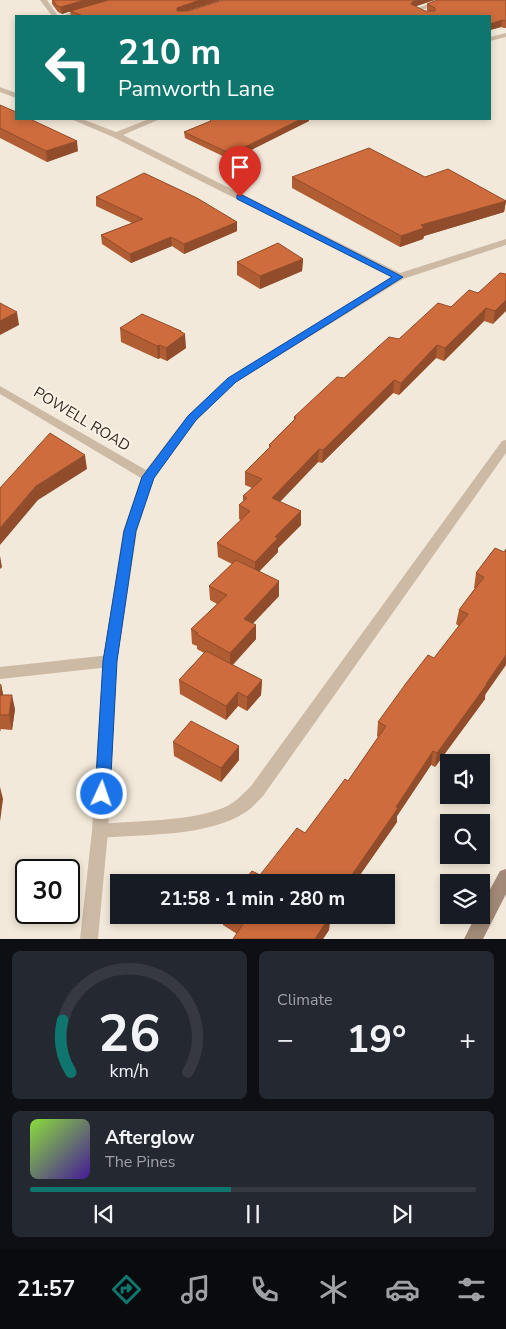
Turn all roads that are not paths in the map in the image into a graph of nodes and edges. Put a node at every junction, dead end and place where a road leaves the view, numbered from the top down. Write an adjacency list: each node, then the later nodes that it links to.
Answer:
1 (44, 0): 4 (street)
2 (447, 0): 6 (street)
3 (93, 8): 5 (street)
4 (54, 15)
5 (68, 15)
6 (428, 15)
7 (506, 34): 8 (street)
8 (491, 39)
9 (0, 89): 10 (street)
10 (15, 96)
11 (78, 120): 13 (street)
12 (154, 120): 13 (street)
13 (116, 135): 15 (street)
14 (506, 242): 15 (street)
15 (399, 277): 18 (street)
16 (0, 389): 18 (street, POWELL ROAD)
17 (506, 444): 21 (street)
18 (148, 477): 19 (street)
19 (110, 661): 20 (street); 21 (street)
20 (0, 672)
21 (100, 831): 23 (street)
22 (506, 877): 24 (main road)
23 (89, 939)
24 (473, 939)

